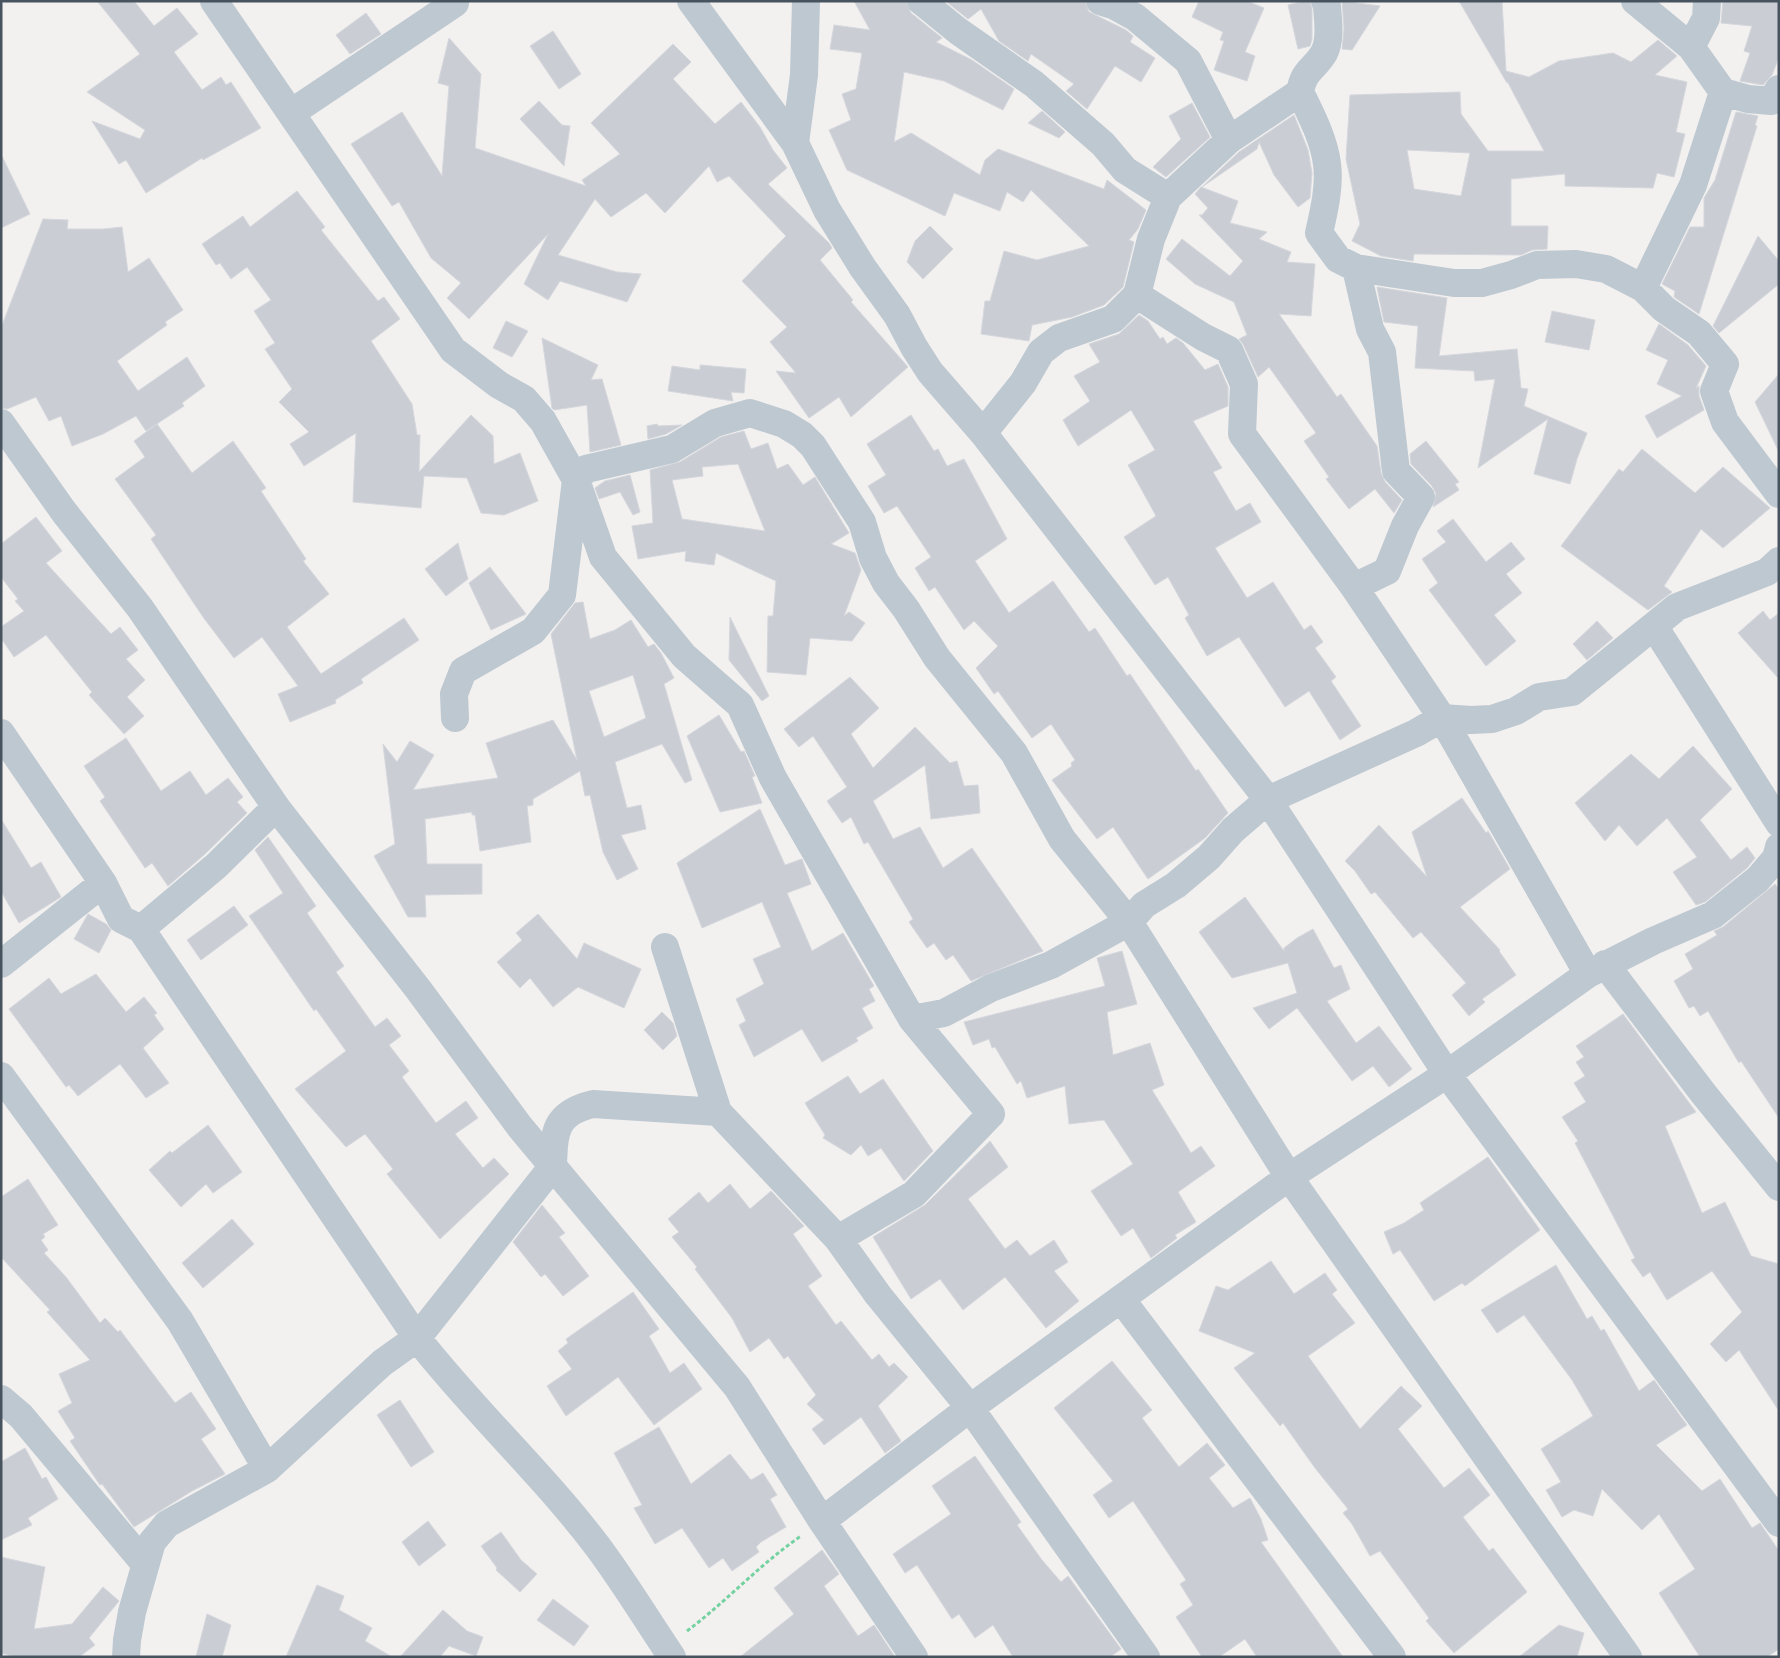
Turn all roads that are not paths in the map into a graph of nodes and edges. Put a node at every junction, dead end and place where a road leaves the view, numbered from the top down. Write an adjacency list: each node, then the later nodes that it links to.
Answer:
1 (214, 1): 14 (street)
2 (454, 1): 14 (street)
3 (691, 1): 16 (street)
4 (806, 1): 16 (street)
5 (921, 1): 17 (street)
6 (1100, 1): 15 (street)
7 (1325, 1): 12 (street)
8 (1635, 1): 10 (street)
9 (1707, 1): 10 (street)
10 (1691, 47): 13 (street)
11 (1779, 89): 13 (street)
12 (1300, 92): 15 (street); 18 (street)
13 (1723, 92): 19 (street)
14 (291, 113): 23 (street)
15 (1229, 140): 17 (street)
16 (794, 143): 22 (street)
17 (1168, 197): 20 (street)
18 (1356, 268): 19 (street); 26 (street)
19 (1643, 288): 24 (street)
20 (1137, 295): 22 (street); 26 (street)
21 (1, 423): 32 (street)
22 (982, 433): 31 (street)
23 (576, 480): 28 (street); 36 (street); 41 (street)
24 (1779, 494)
25 (1775, 574): 27 (street)
26 (1354, 587): 29 (street)
27 (1654, 626): 29 (street); 33 (street)
28 (456, 718)
29 (1442, 718): 31 (street); 40 (street)
30 (1, 733): 35 (street)
31 (1268, 800): 36 (street); 42 (street)
32 (276, 807): 37 (street); 45 (street)
33 (1779, 823)
34 (1779, 847): 40 (street)
35 (104, 883): 37 (street); 39 (street)
36 (1129, 922): 41 (street); 46 (street)
37 (141, 929): 50 (street)
38 (665, 947): 44 (street)
39 (1, 964)
40 (1596, 969): 42 (street); 47 (street)
41 (912, 1019): 48 (street)
42 (1447, 1074): 46 (street); 55 (street)
43 (1, 1076): 53 (street)
44 (718, 1112): 45 (street); 48 (street)
45 (552, 1166): 50 (street); 54 (street)
46 (1289, 1177): 49 (street); 62 (street)
47 (1779, 1187)
48 (838, 1239): 52 (street)
49 (1121, 1299): 52 (street); 61 (street)
50 (417, 1338): 53 (street); 57 (street)
51 (1, 1399): 56 (street)
52 (970, 1408): 54 (street); 60 (street)
53 (267, 1470): 56 (street)
54 (822, 1521): 59 (street)
55 (1779, 1523)
56 (145, 1564): 58 (street)
57 (669, 1652)
58 (126, 1657)
59 (914, 1657)
60 (1146, 1657)
61 (1392, 1657)
62 (1628, 1657)

